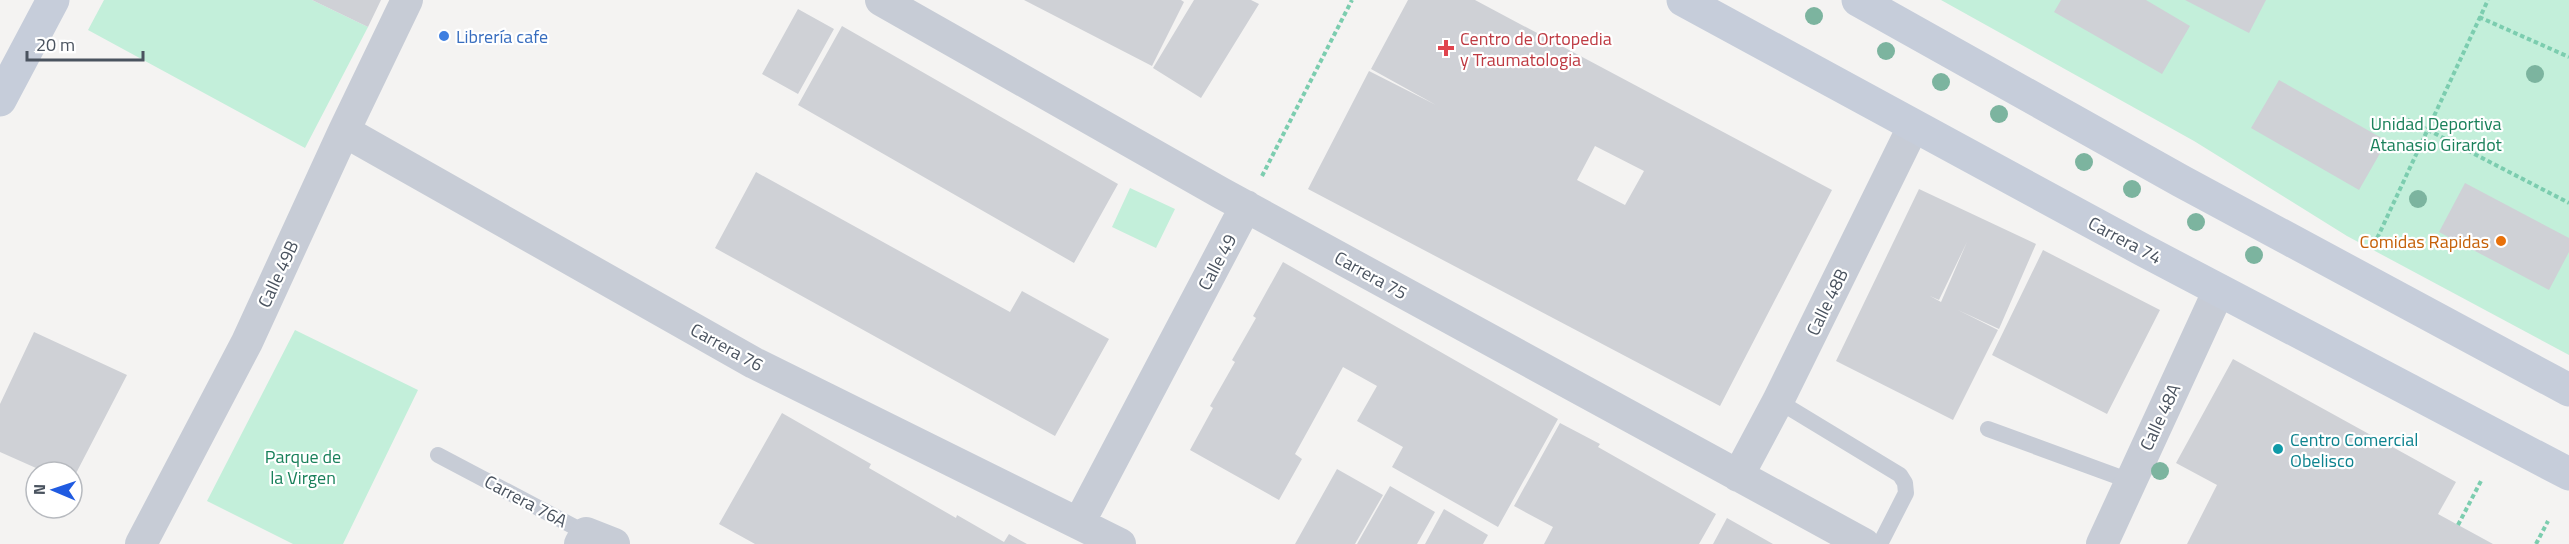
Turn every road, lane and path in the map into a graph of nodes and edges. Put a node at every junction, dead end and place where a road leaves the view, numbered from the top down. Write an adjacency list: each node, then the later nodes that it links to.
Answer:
1 (53, 0): 10 (main road)
2 (407, 0): 14 (street, Calle 49B)
3 (881, 0): 16 (street, Carrera 75)
4 (1352, 0): 16 (path)
5 (1683, 0): 12 (main road, Carrera 74)
6 (1858, 0): 19 (main road)
7 (2488, 0): 8 (path)
8 (2479, 17): 9 (path); 13 (path)
9 (2569, 57)
10 (0, 100)
11 (2401, 116): 13 (path)
12 (1913, 126): 18 (main road, Carrera 74); 20 (street, Calle 48B)
13 (2427, 129): 15 (path); 17 (path)
14 (344, 131): 28 (street, Carrera 76); 31 (street, Calle 49B)
15 (2569, 203)
16 (1246, 206): 24 (street, Carrera 75); 28 (street, Calle 49)
17 (2373, 248)
18 (2220, 290): 23 (main road, Carrera 74); 25 (street, Calle 48A)
19 (2569, 390)
20 (1778, 401): 24 (street, Calle 48B); 34 (lane)
21 (1988, 429): 25 (lane)
22 (438, 455): 30 (lane, Carrera 76A)
23 (2569, 474)
24 (1738, 476): 33 (street, Carrera 75)
25 (2130, 481): 35 (street, Calle 48A)
26 (2481, 482): 29 (path)
27 (2548, 521): 36 (path)
28 (1079, 523): 32 (street, Carrera 76)
29 (2458, 525)
30 (594, 540)
31 (141, 544)
32 (1120, 544)
33 (1864, 544)
34 (1880, 544)
35 (2102, 544)
36 (2536, 544)

